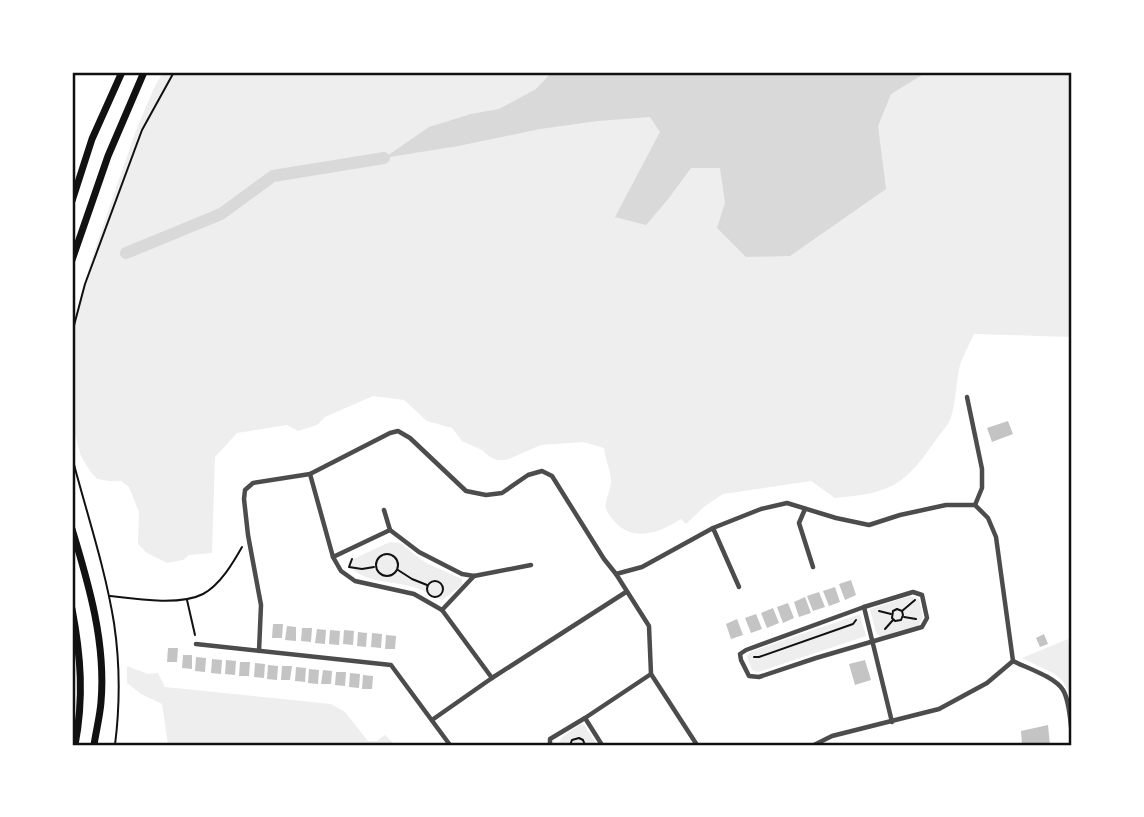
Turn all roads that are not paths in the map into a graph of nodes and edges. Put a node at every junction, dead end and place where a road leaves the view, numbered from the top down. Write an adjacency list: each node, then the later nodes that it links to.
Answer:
1 (122, 72): 3 (main road)
2 (144, 72): 4 (main road)
3 (72, 201)
4 (72, 260)
5 (967, 397): 7 (street)
6 (310, 474): 13 (street); 16 (street); 25 (street)
7 (975, 505): 8 (street); 27 (street)
8 (805, 509): 10 (street); 15 (street)
9 (384, 510): 12 (street)
10 (713, 528): 16 (street); 18 (street)
11 (72, 529): 36 (main road)
12 (390, 530): 13 (street); 17 (street)
13 (333, 556): 22 (street)
14 (530, 565): 17 (street)
15 (813, 567)
16 (616, 574): 19 (street)
17 (474, 576): 22 (street)
18 (739, 587)
19 (626, 592): 29 (street); 30 (street)
20 (864, 607): 23 (street); 23 (street); 23 (street)
21 (72, 609): 26 (main road)
22 (442, 610): 30 (street)
23 (873, 642): 33 (street)
24 (196, 644): 25 (street)
25 (259, 651): 32 (street)
26 (79, 654): 28 (main road); 35 (main road)
27 (1013, 661): 33 (street); 34 (street)
28 (72, 664)
29 (651, 674): 31 (street); 40 (street)
30 (492, 678): 32 (street)
31 (586, 718): 38 (street); 39 (street)
32 (432, 720): 37 (street)
33 (892, 722): 41 (street)
34 (1072, 735)
35 (75, 745)
36 (94, 745)
37 (450, 745)
38 (550, 745)
39 (602, 745)
40 (697, 745)
41 (814, 745)

